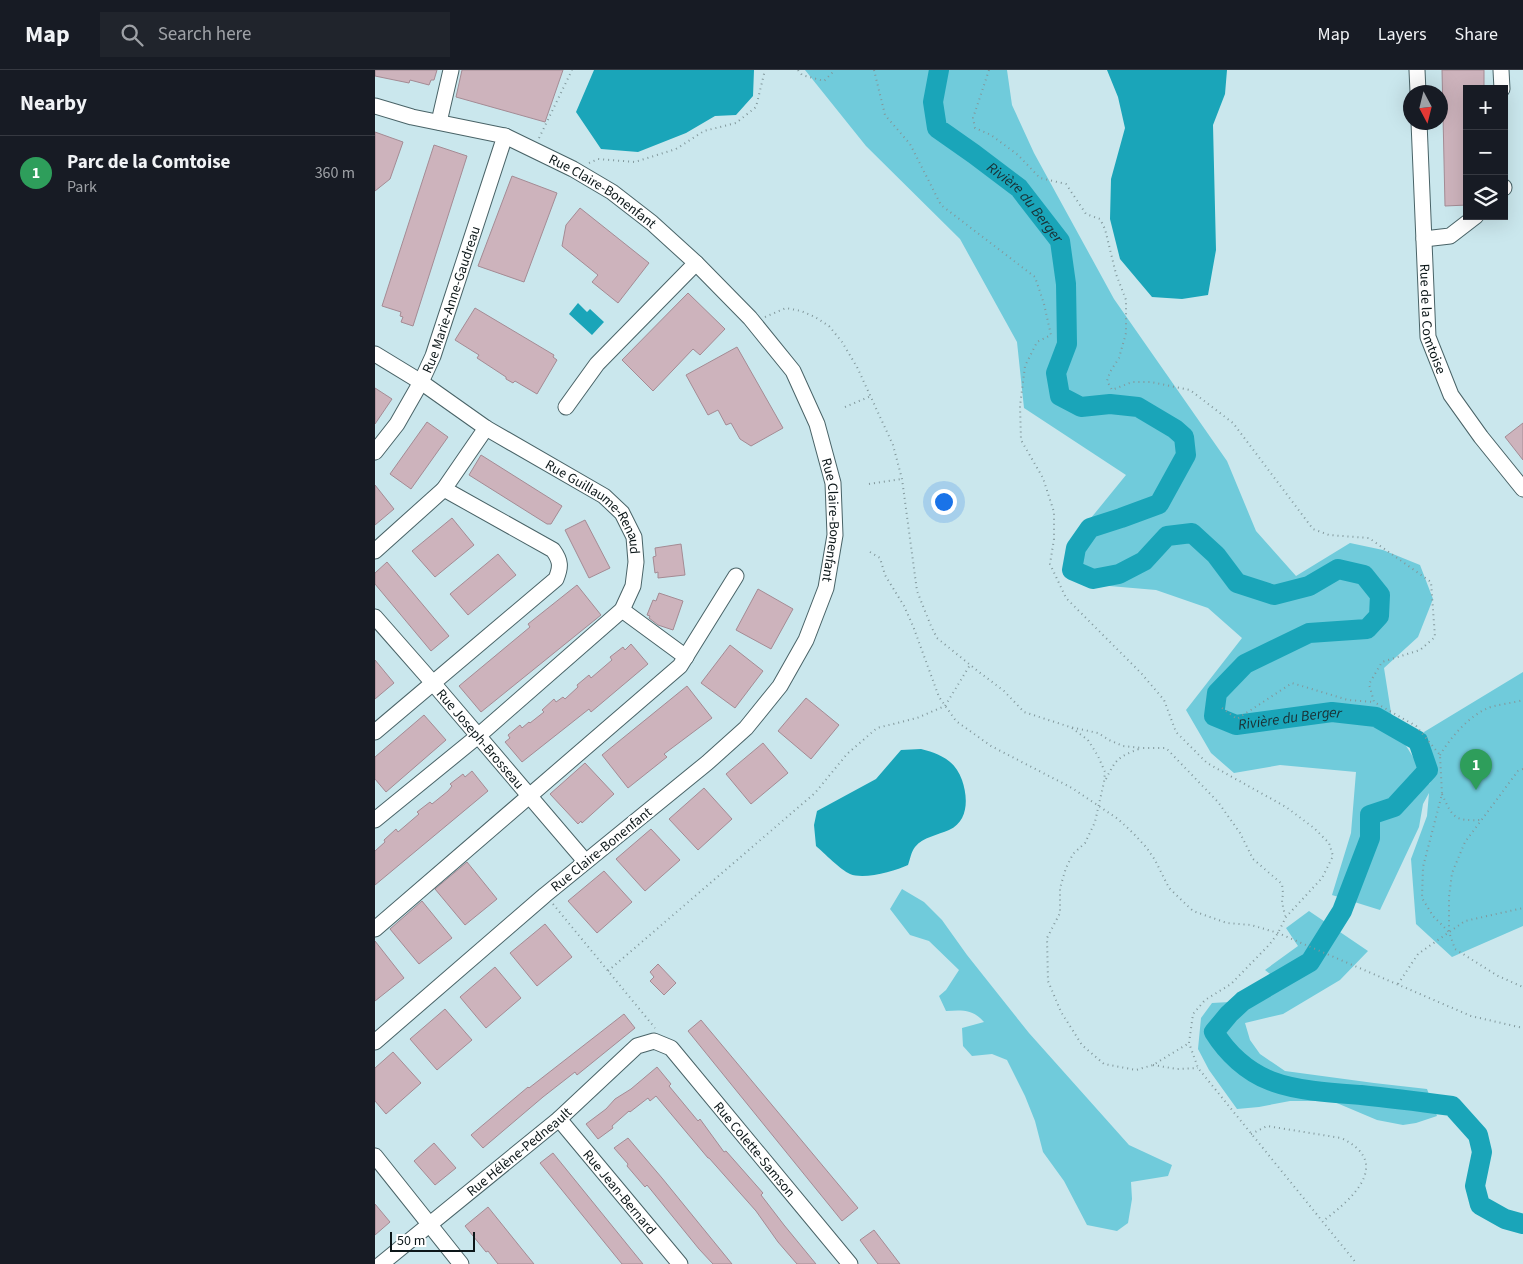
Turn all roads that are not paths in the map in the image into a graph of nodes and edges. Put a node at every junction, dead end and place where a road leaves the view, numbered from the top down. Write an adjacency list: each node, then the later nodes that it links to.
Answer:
1 (451, 70): 9 (street)
2 (1417, 70): 4 (street)
3 (1501, 70): 5 (street)
4 (1418, 85)
5 (1502, 85)
6 (375, 106): 8 (street, Rue Claire-Bonenfant)
7 (375, 116): 8 (street, Rue Claire-Bonenfant)
8 (412, 116): 9 (street, Rue Claire-Bonenfant)
9 (439, 122): 11 (street, Rue Claire-Bonenfant)
10 (1419, 130): 13 (street, Rue de la Comtoise)
11 (505, 136): 14 (street, Rue Claire-Bonenfant); 16 (street, Rue Marie-Anne-Gaudreau)
12 (1471, 220): 13 (street)
13 (1424, 239): 21 (street, Rue de la Comtoise)
14 (696, 263): 17 (street); 32 (street, Rue Claire-Bonenfant)
15 (375, 354): 16 (street, Rue Guillaume-Renaud)
16 (421, 382): 18 (street, Rue Guillaume-Renaud); 19 (street, Rue Marie-Anne-Gaudreau)
17 (566, 407)
18 (485, 428): 20 (street); 24 (street, Rue Guillaume-Renaud)
19 (375, 452)
20 (444, 489): 22 (street); 27 (street)
21 (1523, 489)
22 (375, 551)
23 (736, 576): 26 (street)
24 (622, 610): 26 (street); 29 (street, Rue Guillaume-Renaud)
25 (375, 617): 27 (street, Rue Joseph-Brosseau)
26 (686, 657): 30 (street)
27 (433, 683): 28 (street); 29 (street, Rue Joseph-Brosseau)
28 (375, 732)
29 (478, 736): 30 (street, Rue Joseph-Brosseau); 31 (street, Rue Guillaume-Renaud)
30 (529, 795): 32 (street, Rue Joseph-Brosseau); 33 (street)
31 (375, 820)
32 (585, 861): 34 (street, Rue Claire-Bonenfant)
33 (375, 929)
34 (375, 1042)
35 (663, 1044): 36 (street, Rue Hélène-Pedneault); 42 (street, Rue Colette-Samson)
36 (559, 1119): 38 (street, Rue Hélène-Pedneault); 41 (street, Rue Jean-Bernard)
37 (375, 1157): 38 (street)
38 (429, 1224): 39 (street, Rue Hélène-Pedneault); 40 (street)
39 (381, 1264)
40 (461, 1264)
41 (680, 1264)
42 (849, 1264)

